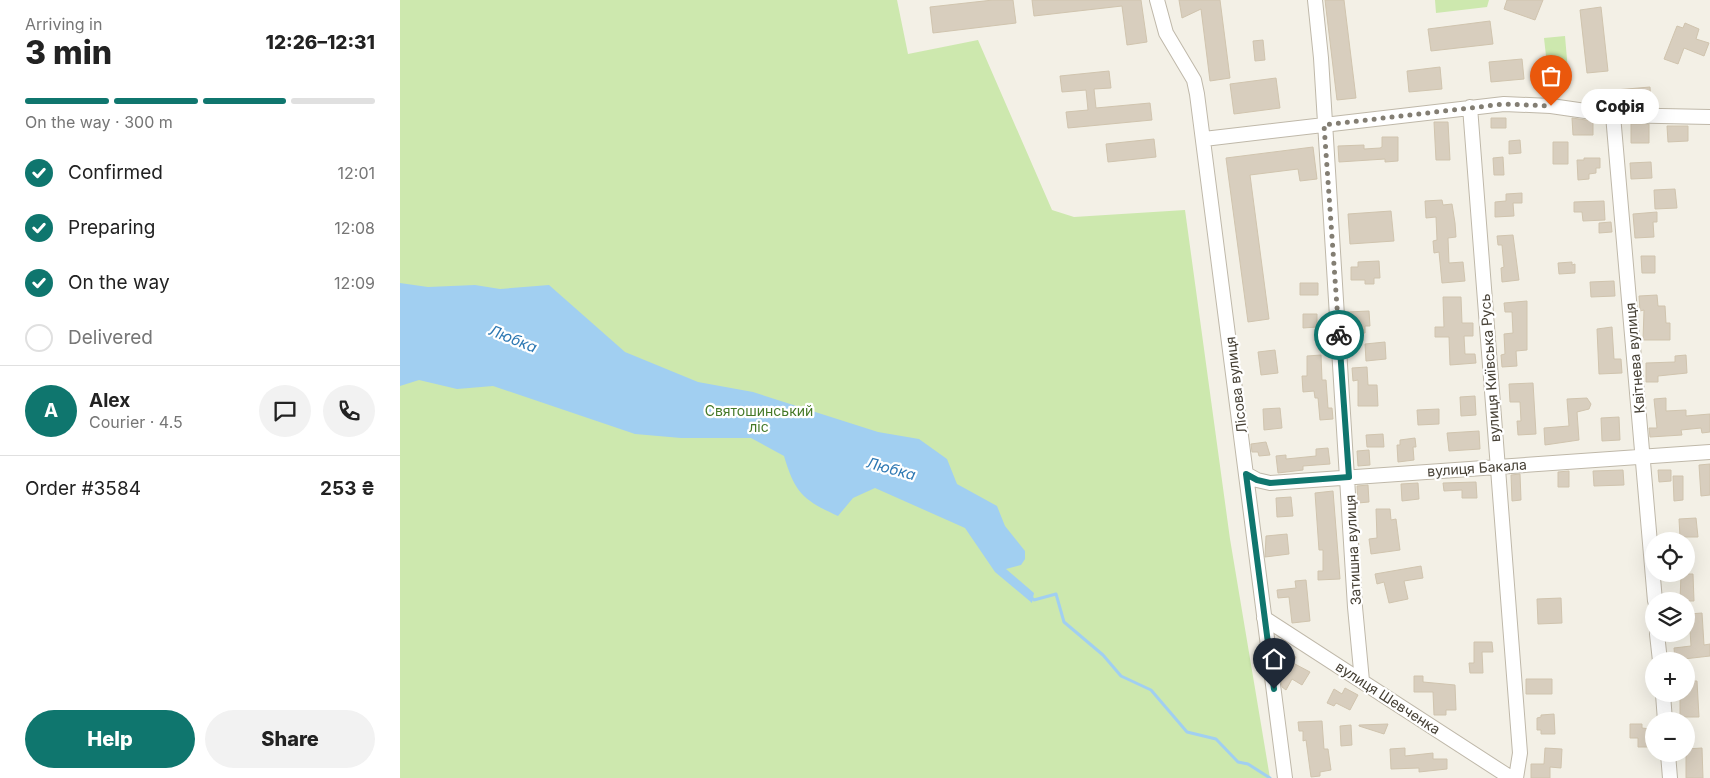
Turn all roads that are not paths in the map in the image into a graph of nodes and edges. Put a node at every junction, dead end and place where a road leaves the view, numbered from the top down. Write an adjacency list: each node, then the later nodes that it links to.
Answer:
1 (1157, 0): 7 (street, Лісова вулиця)
2 (1315, 0): 6 (street, Затишна вулиця)
3 (1470, 107): 4 (street); 6 (street); 10 (street, вулиця Київська Русь)
4 (1614, 115): 5 (street); 9 (street, Квітнева вулиця)
5 (1710, 117)
6 (1324, 125): 7 (street); 12 (street, Затишна вулиця)
7 (1204, 139): 11 (street, Лісова вулиця)
8 (1710, 452): 9 (street, вулиця Бакала)
9 (1644, 457): 10 (street, вулиця Бакала); 13 (street, Квітнева вулиця)
10 (1497, 466): 12 (street, вулиця Бакала); 19 (street, вулиця Київська Русь)
11 (1246, 474): 12 (street, вулиця Бакала); 14 (street, Лісова вулиця)
12 (1349, 477): 15 (street, Затишна вулиця)
13 (1654, 592)
14 (1264, 618): 15 (street, вулиця Шевченка); 17 (street, Лісова вулиця)
15 (1362, 681): 18 (street, вулиця Шевченка)
16 (1669, 762): 20 (street)
17 (1285, 778)
18 (1511, 778)
19 (1516, 778)
20 (1670, 778)

